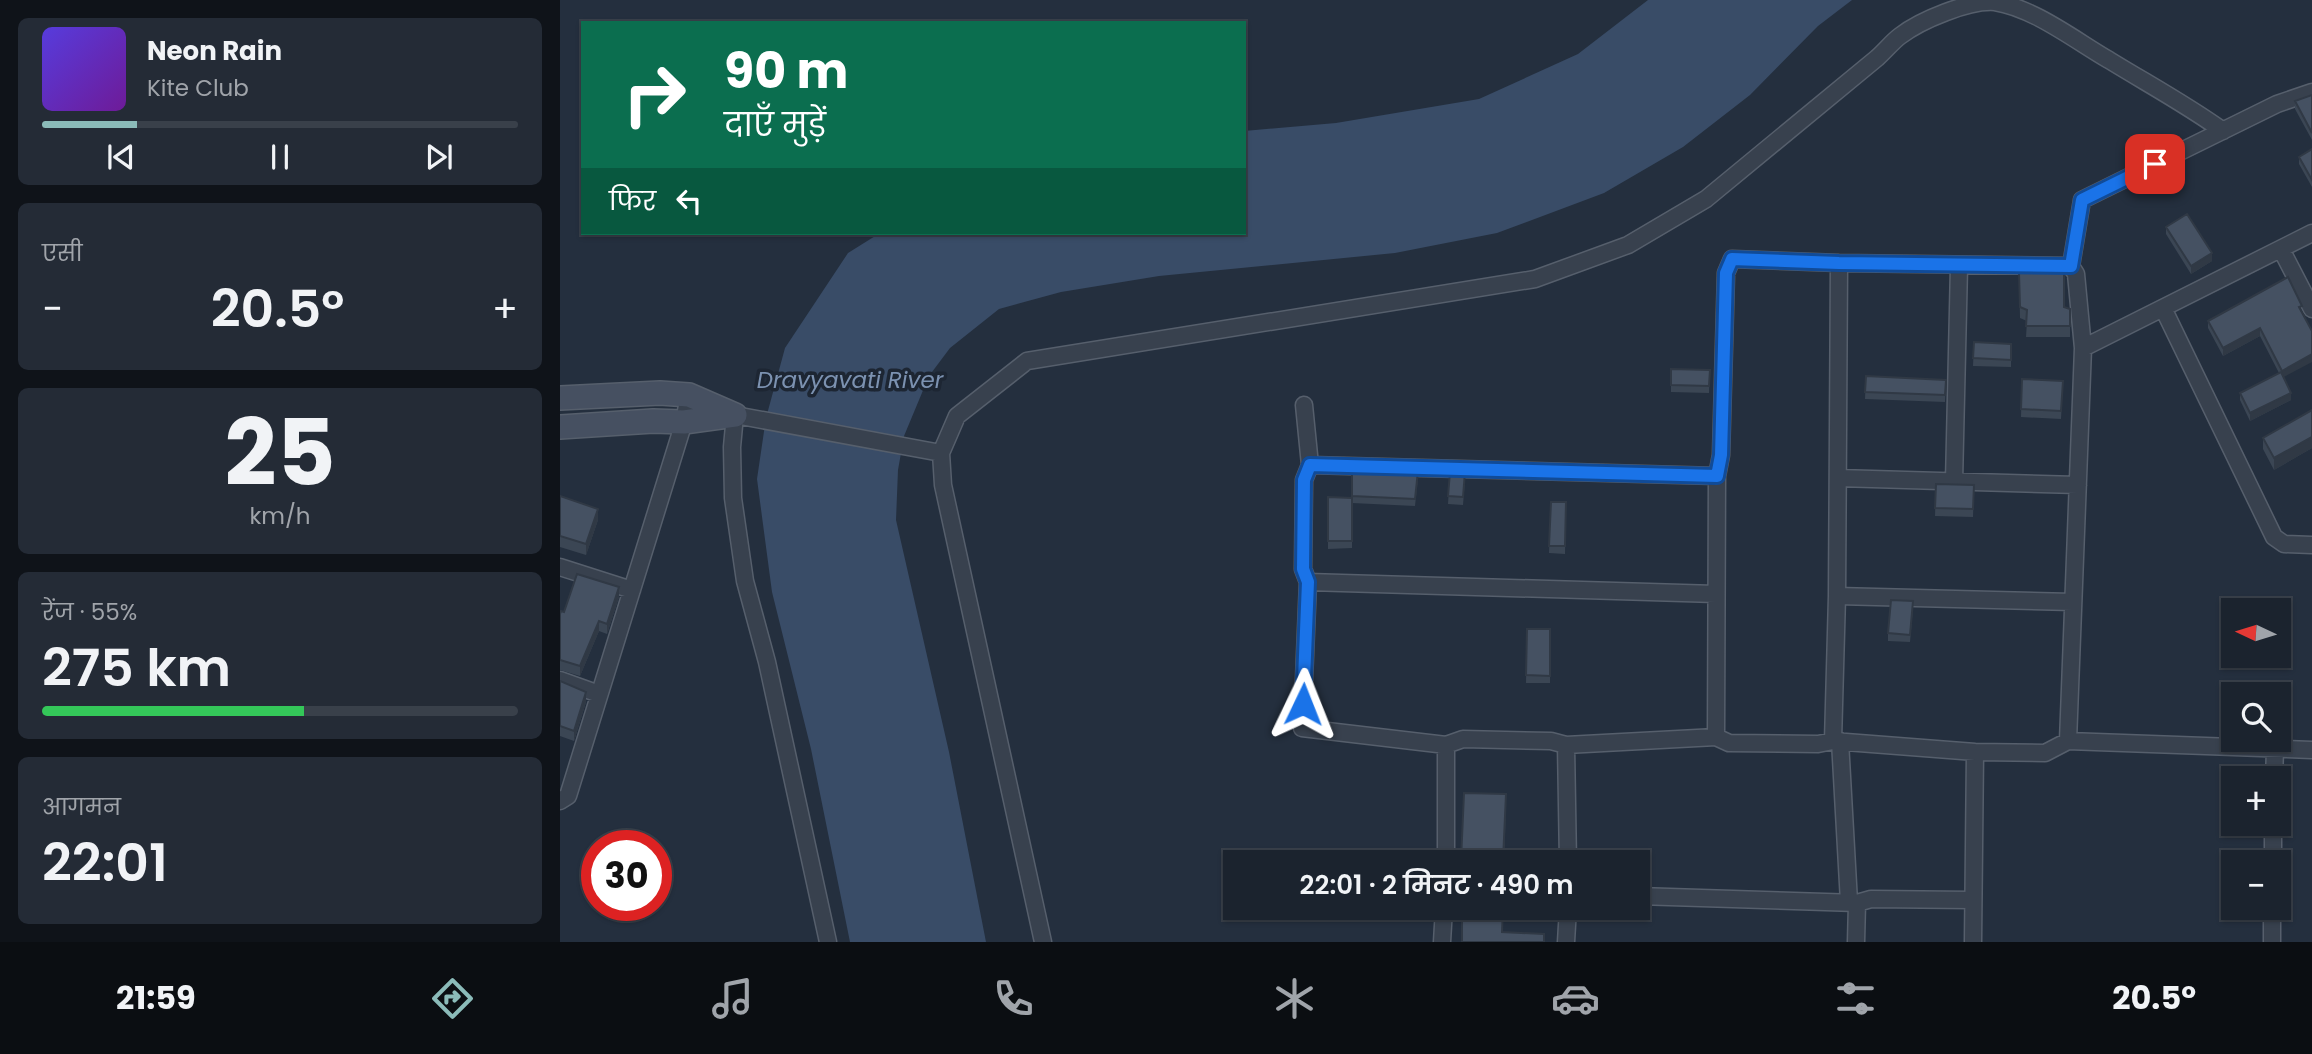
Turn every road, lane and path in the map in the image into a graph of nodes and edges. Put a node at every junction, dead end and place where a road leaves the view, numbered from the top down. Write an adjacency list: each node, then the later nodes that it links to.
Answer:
1 (2312, 92): 2 (street)
2 (2223, 131): 7 (street); 17 (street)
3 (2312, 233): 4 (street)
4 (2281, 248): 8 (street); 9 (street)
5 (1839, 263): 6 (street); 19 (street); 20 (street)
6 (1959, 266): 7 (street); 21 (street)
7 (2071, 266): 10 (street)
8 (2163, 308): 10 (street); 23 (street)
9 (2312, 309)
10 (2083, 348): 22 (street)
11 (689, 395): 12 (street); 14 (street); 15 (street)
12 (560, 398)
13 (1304, 405): 18 (street)
14 (735, 415): 15 (street); 17 (street); 50 (street)
15 (684, 422): 16 (street); 26 (street)
16 (560, 427)
17 (941, 453): 51 (street)
18 (1310, 465): 19 (street); 25 (street)
19 (1717, 476): 27 (street)
20 (1838, 478): 21 (street); 28 (street)
21 (1954, 482): 22 (street)
22 (2078, 485): 29 (street)
23 (2312, 545)
24 (560, 567): 26 (street)
25 (1308, 582): 27 (street); 35 (street)
26 (632, 590): 31 (street)
27 (1716, 594): 32 (street)
28 (1837, 596): 29 (street); 33 (street)
29 (2073, 602): 34 (street)
30 (560, 680): 31 (street)
31 (599, 694): 41 (street)
32 (1716, 737): 33 (street); 36 (street)
33 (1837, 741): 40 (street); 46 (street)
34 (2068, 741): 37 (street); 40 (street)
35 (1446, 745): 36 (street); 42 (street)
36 (1566, 745): 43 (street)
37 (2221, 747)
38 (2291, 749): 39 (street)
39 (2312, 750)
40 (1975, 752): 45 (street)
41 (560, 801)
42 (1446, 850)
43 (1568, 850)
44 (1650, 896): 46 (street)
45 (1972, 900): 46 (street); 55 (street)
46 (1853, 902): 54 (street)
47 (1443, 920): 52 (street)
48 (1567, 920): 53 (street)
49 (2272, 920): 56 (street)
50 (828, 942)
51 (1043, 942)
52 (1442, 942)
53 (1566, 942)
54 (1856, 942)
55 (1972, 942)
56 (2272, 942)

